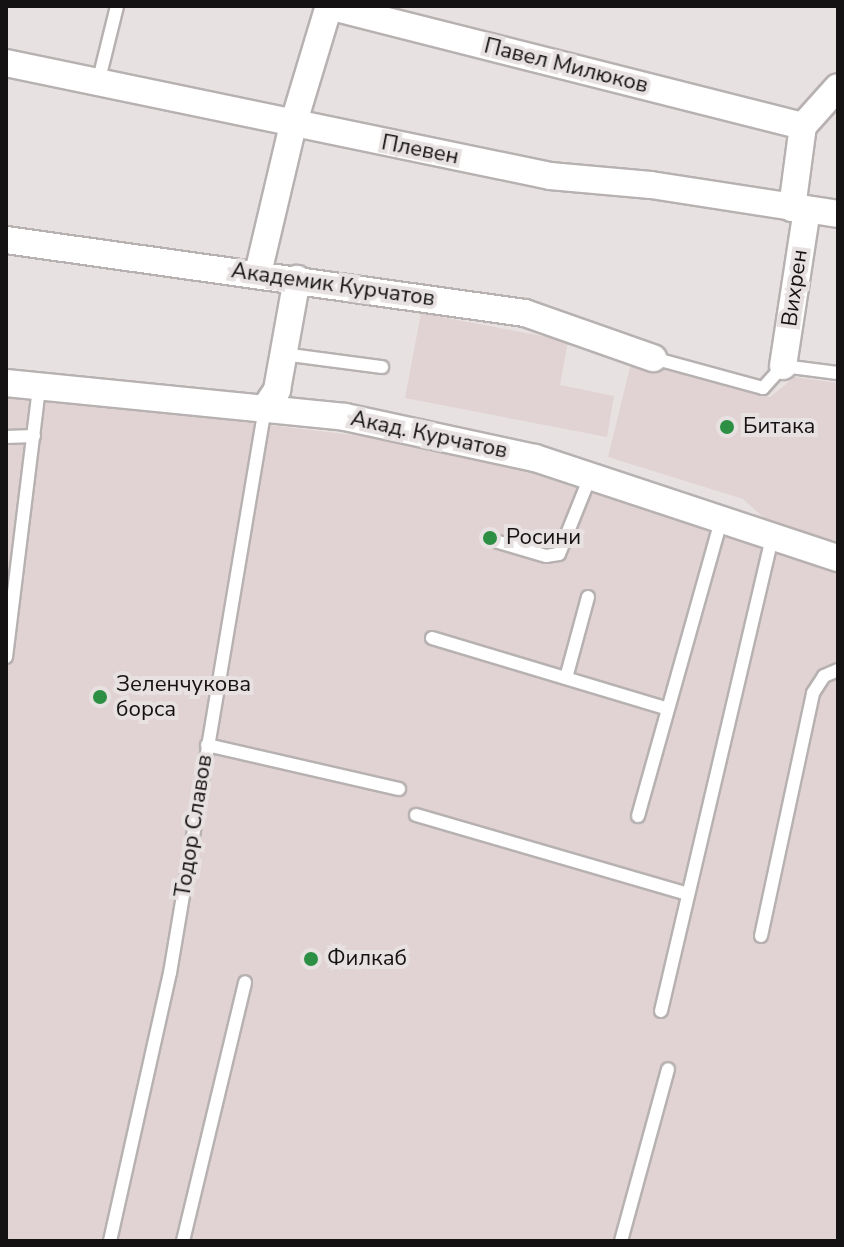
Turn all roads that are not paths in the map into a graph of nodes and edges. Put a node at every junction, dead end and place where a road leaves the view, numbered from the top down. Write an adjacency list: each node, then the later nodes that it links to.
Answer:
1 (117, 6): 4 (lane)
2 (329, 6): 6 (street); 7 (street, Павел Милюков)
3 (6, 63): 4 (street, Плевен)
4 (98, 83): 6 (street, Плевен)
5 (838, 87): 7 (street)
6 (293, 125): 8 (street, Плевен); 11 (street)
7 (803, 126): 8 (street, Вихрен)
8 (799, 209): 9 (street, Плевен); 15 (street, Вихрен)
9 (838, 214)
10 (6, 240): 11 (street, Академик Курчатов)
11 (258, 273): 12 (street, Академик Курчатов)
12 (297, 279): 13 (street); 14 (street, Академик Курчатов)
13 (283, 354): 16 (lane); 20 (street)
14 (653, 358): 15 (lane)
15 (783, 366): 17 (lane)
16 (382, 367)
17 (838, 373)
18 (6, 383): 19 (street, Акад. Курчатов)
19 (39, 387): 20 (street, Акад. Курчатов); 21 (lane)
20 (265, 408): 23 (street, Акад. Курчатов); 34 (lane, Тодор Славов)
21 (34, 436): 22 (lane); 30 (lane)
22 (6, 437)
23 (590, 477): 24 (street, Акад. Курчатов); 26 (lane)
24 (721, 521): 25 (street, Акад. Курчатов); 33 (lane)
25 (772, 539): 27 (street, Акад. Курчатов); 38 (lane)
26 (495, 541)
27 (838, 558)
28 (588, 597): 32 (lane)
29 (432, 638): 32 (lane)
30 (6, 657)
31 (838, 670): 39 (lane)
32 (566, 678): 33 (lane)
33 (668, 709): 37 (lane)
34 (207, 745): 35 (lane); 43 (lane, Тодор Славов)
35 (399, 789)
36 (416, 815): 38 (lane)
37 (638, 816)
38 (688, 894): 41 (lane)
39 (761, 936)
40 (245, 982): 44 (lane)
41 (661, 1011)
42 (668, 1069): 45 (lane)
43 (110, 1241)
44 (183, 1241)
45 (621, 1241)

